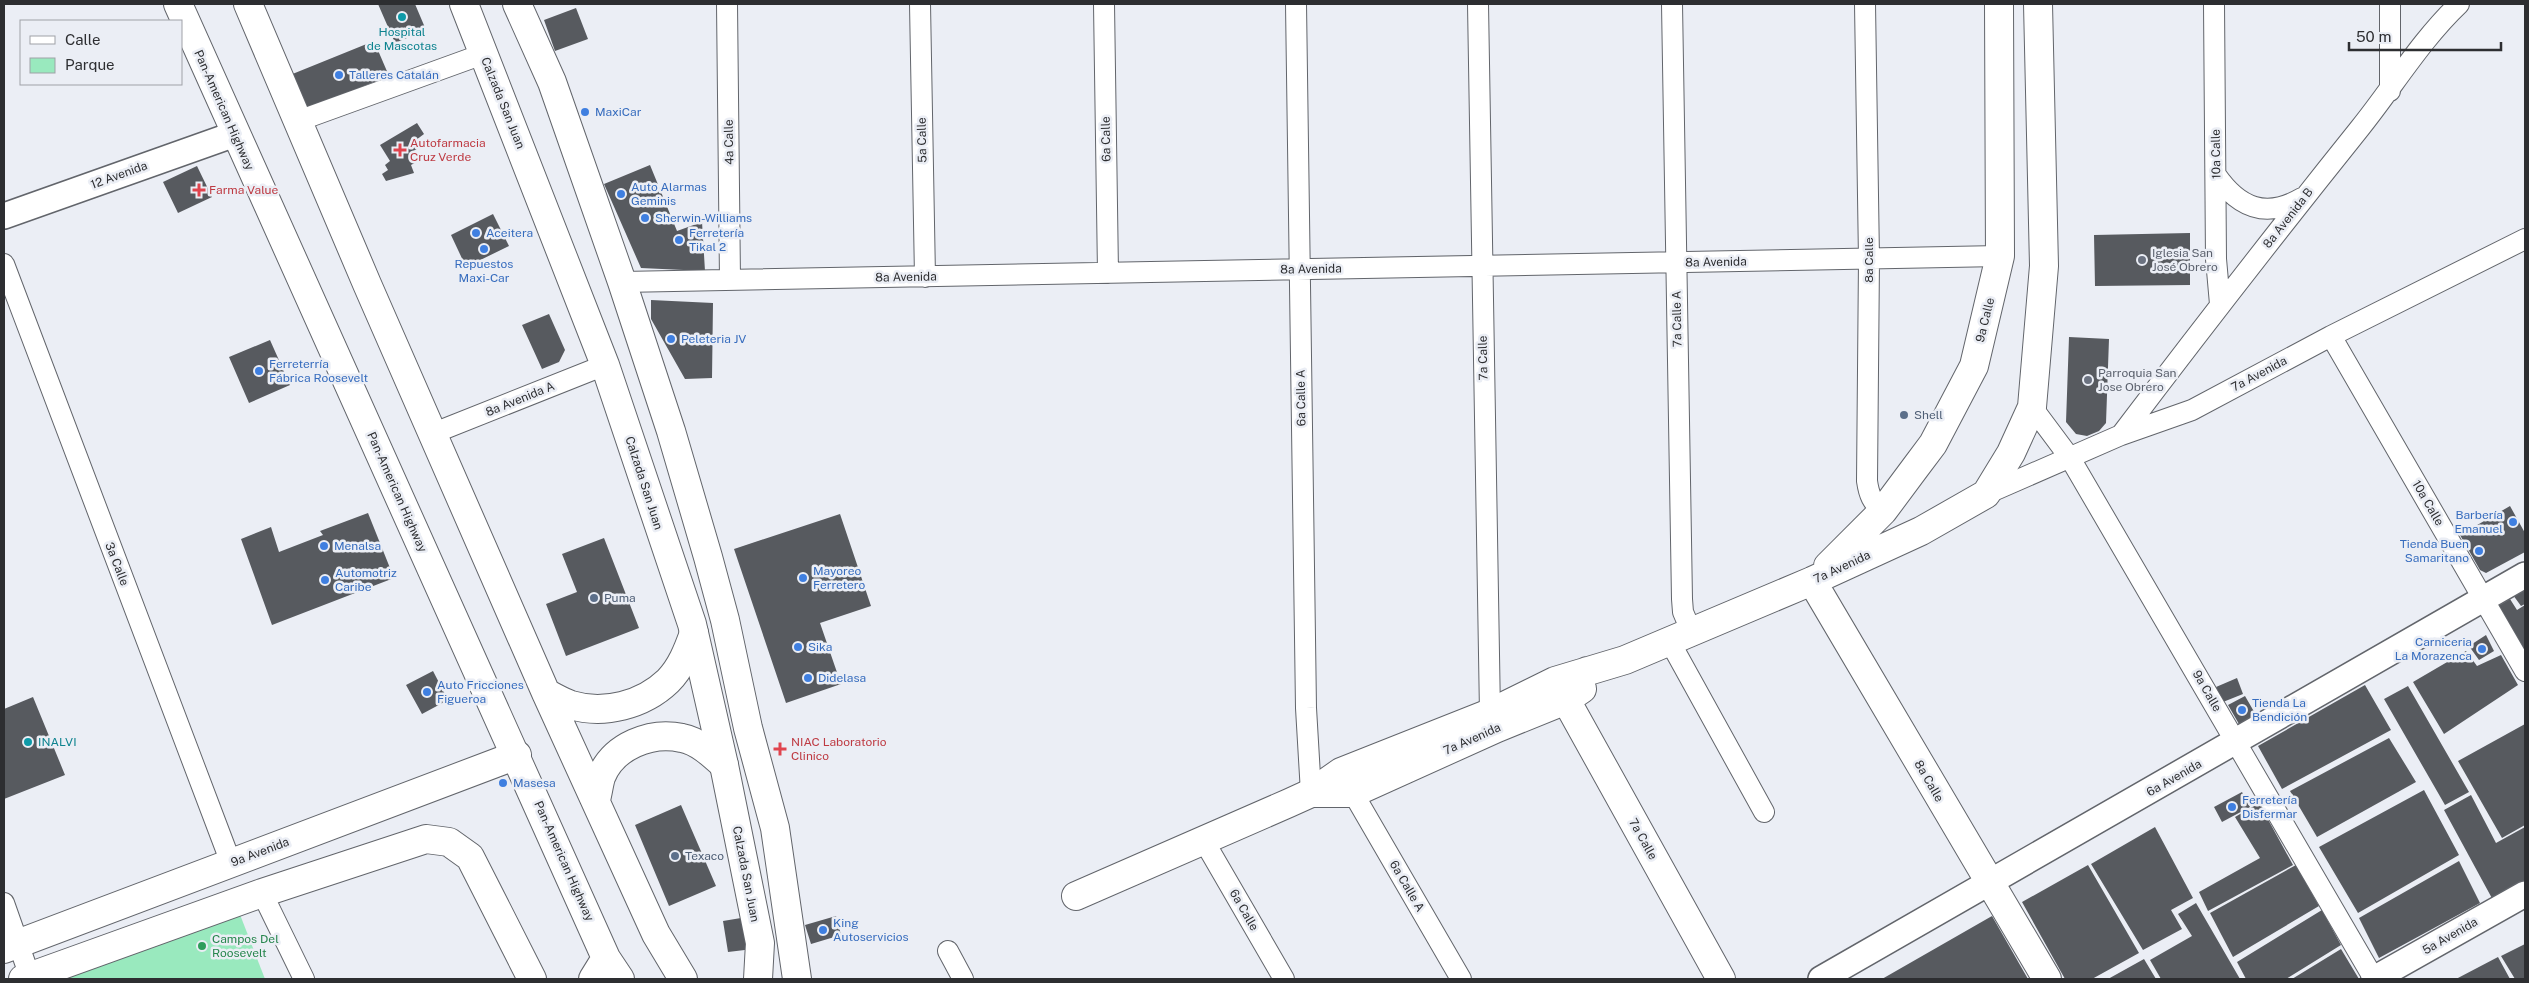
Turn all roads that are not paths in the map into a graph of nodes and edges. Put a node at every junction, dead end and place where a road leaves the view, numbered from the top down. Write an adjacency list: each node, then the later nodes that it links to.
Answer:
1 (178, 4): 20 (main road, Pan-American Highway)
2 (248, 4): 19 (main road)
3 (464, 4): 17 (main road, Calzada San Juan)
4 (517, 4): 34 (main road)
5 (727, 4): 33 (street, 4a Calle)
6 (920, 4): 32 (street, 5a Calle)
7 (1104, 4): 31 (street, 6a Calle)
8 (1296, 4): 30 (street, 6a Calle A)
9 (1478, 4): 29 (street, 7a Calle)
10 (1672, 4): 27 (street, 7a Calle A)
11 (1865, 4): 26 (street, 8a Calle)
12 (1999, 4): 25 (main road, 9a Calle)
13 (2038, 4): 38 (main road)
14 (2214, 4): 21 (street, 10a Calle)
15 (2390, 4): 18 (street)
16 (2459, 4): 18 (street, 8a Avenida B)
17 (483, 54): 19 (street); 37 (main road, Calzada San Juan)
18 (2390, 90): 22 (street, 8a Avenida B)
19 (298, 121): 39 (main road)
20 (235, 134): 23 (street, 12 Avenida); 57 (main road, Pan-American Highway)
21 (2216, 175): 22 (street); 35 (street, 10a Calle)
22 (2306, 195): 35 (street, 8a Avenida B)
23 (4, 216)
24 (2525, 239): 36 (street, 7a Avenida)
25 (2000, 256): 26 (street, 8a Avenida); 43 (main road, 9a Calle)
26 (1869, 259): 27 (street, 8a Avenida); 43 (street, 8a Calle)
27 (1676, 262): 29 (street, 8a Avenida); 49 (street, 7a Calle A)
28 (4, 264): 65 (street, 3a Calle)
29 (1481, 266): 30 (street, 8a Avenida); 55 (street, 7a Calle)
30 (1299, 270): 31 (street, 8a Avenida); 59 (street, 6a Calle A)
31 (1108, 273): 32 (street, 8a Avenida)
32 (925, 277): 33 (street, 8a Avenida)
33 (730, 280): 34 (street, 8a Avenida)
34 (622, 282): 63 (main road)
35 (2220, 304): 40 (street, 8a Avenida B)
36 (2331, 336): 40 (street, 7a Avenida); 47 (street, 10a Calle)
37 (605, 365): 39 (street, 8a Avenida A); 48 (main road, Calzada San Juan)
38 (2032, 407): 41 (street, 9a Calle); 42 (main road)
39 (434, 433): 53 (main road)
40 (2121, 435): 41 (street, 7a Avenida)
41 (2070, 458): 42 (street, 7a Avenida); 56 (street, 9a Calle)
42 (1986, 494): 44 (main road)
43 (1883, 511): 44 (main road); 46 (main road, 9a Calle)
44 (1921, 531): 46 (main road, 7a Avenida)
45 (2525, 575): 47 (street, 6a Avenida)
46 (1812, 581): 49 (main road, 7a Avenida); 66 (main road, 8a Calle)
47 (2484, 599): 52 (street, 10a Calle); 56 (street, 6a Avenida)
48 (694, 634): 53 (main road); 58 (main road, Calzada San Juan)
49 (1681, 638): 50 (main road, 7a Avenida); 62 (street, 7a Calle A)
50 (1625, 660): 51 (main road, 7a Avenida); 54 (main road, 7a Avenida)
51 (1587, 671): 54 (main road); 55 (main road, 7a Avenida)
52 (2525, 671)
53 (546, 693): 61 (main road)
54 (1566, 700): 60 (main road, 7a Avenida); 84 (main road, 7a Calle)
55 (1490, 713): 59 (main road, 7a Avenida)
56 (2237, 742): 66 (street, 6a Avenida); 87 (street, 9a Calle)
57 (517, 754): 65 (main road, 9a Avenida); 73 (main road, Pan-American Highway)
58 (724, 764): 61 (main road); 78 (main road, Calzada San Juan)
59 (1311, 792): 60 (main road, 7a Avenida); 64 (main road, 7a Avenida)
60 (1353, 793): 83 (street, 6a Calle A)
61 (596, 800): 77 (main road)
62 (1764, 812)
63 (775, 828): 79 (main road); 80 (main road)
64 (1204, 841): 69 (main road, 7a Avenida); 82 (street, 6a Calle)
65 (231, 863): 71 (main road, 9a Avenida)
66 (1990, 884): 85 (street, 6a Avenida); 86 (main road, 8a Calle)
67 (262, 893): 74 (main road); 75 (street); 76 (main road)
68 (2525, 894): 87 (street, 5a Avenida)
69 (1076, 896)
70 (4, 903): 71 (street)
71 (11, 947): 74 (street)
72 (948, 951): 81 (street)
73 (606, 972)
74 (27, 978)
75 (304, 979)
76 (532, 979)
77 (683, 979)
78 (758, 979)
79 (797, 979)
80 (809, 979)
81 (963, 979)
82 (1284, 979)
83 (1461, 979)
84 (1721, 979)
85 (1822, 979)
86 (2047, 979)
87 (2374, 979)

